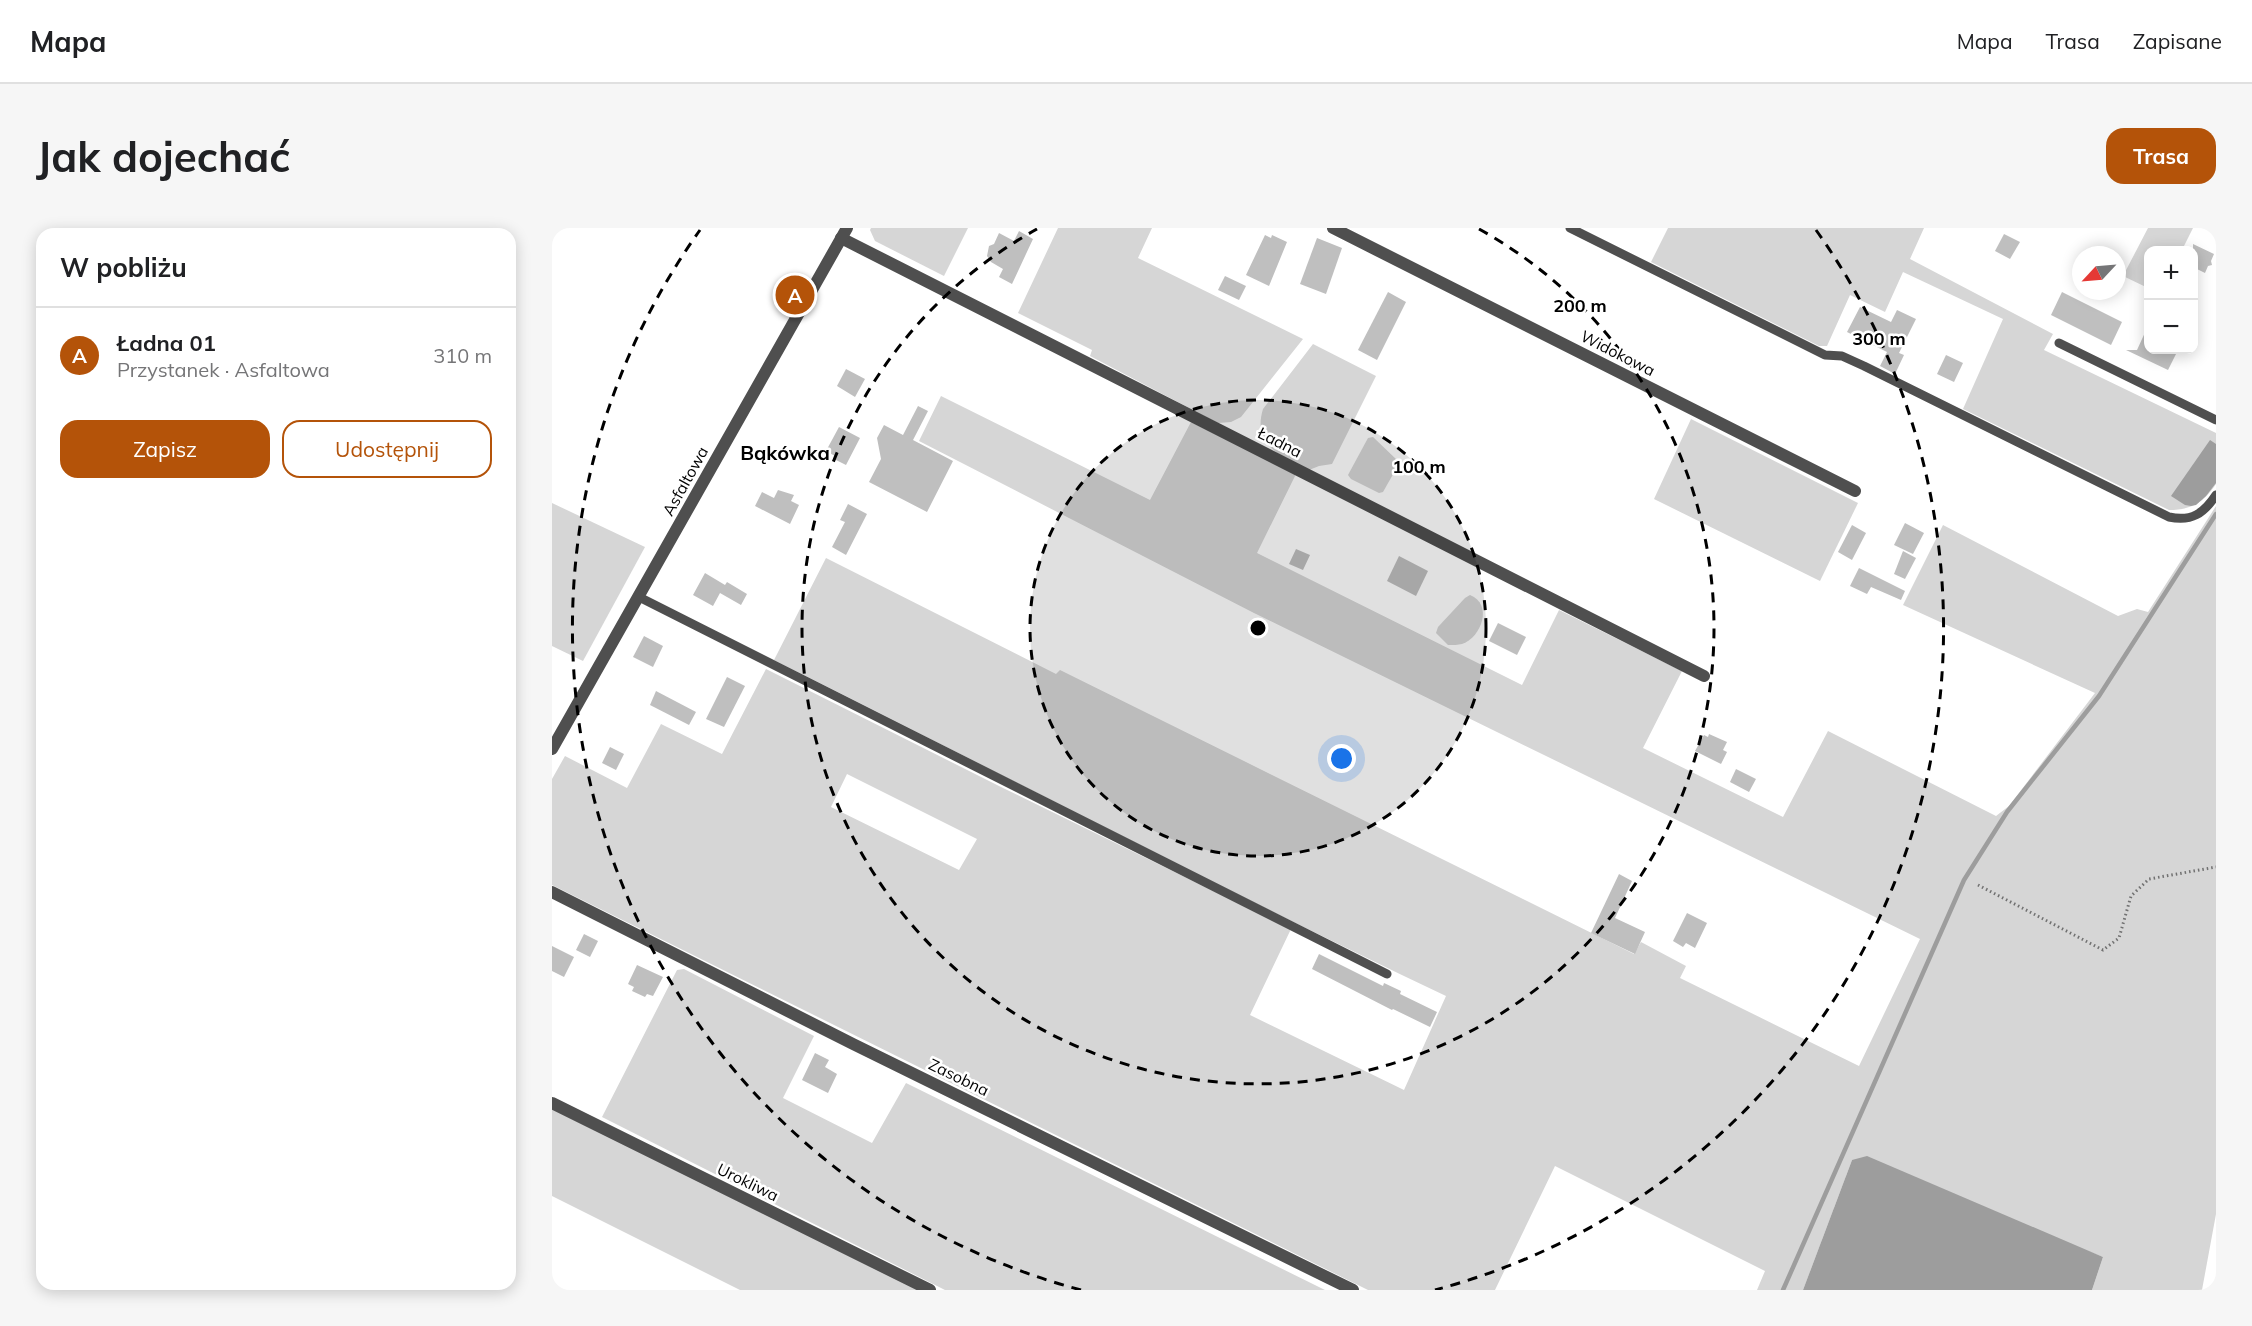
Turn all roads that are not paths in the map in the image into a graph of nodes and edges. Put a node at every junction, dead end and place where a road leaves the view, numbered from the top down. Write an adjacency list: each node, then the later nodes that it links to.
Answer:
1 (1333, 228): 6 (street, Widokowa)
2 (1570, 228): 7 (lane)
3 (844, 233): 8 (street, Asfaltowa); 9 (street, Ładna)
4 (2058, 343): 5 (lane)
5 (2216, 420)
6 (1855, 491)
7 (2216, 495)
8 (639, 597): 10 (street, Asfaltowa); 12 (lane)
9 (1704, 676)
10 (552, 749)
11 (552, 892): 15 (street, Zasobna)
12 (1387, 974)
13 (552, 1103): 14 (street, Urokliwa)
14 (930, 1290)
15 (1353, 1290)

